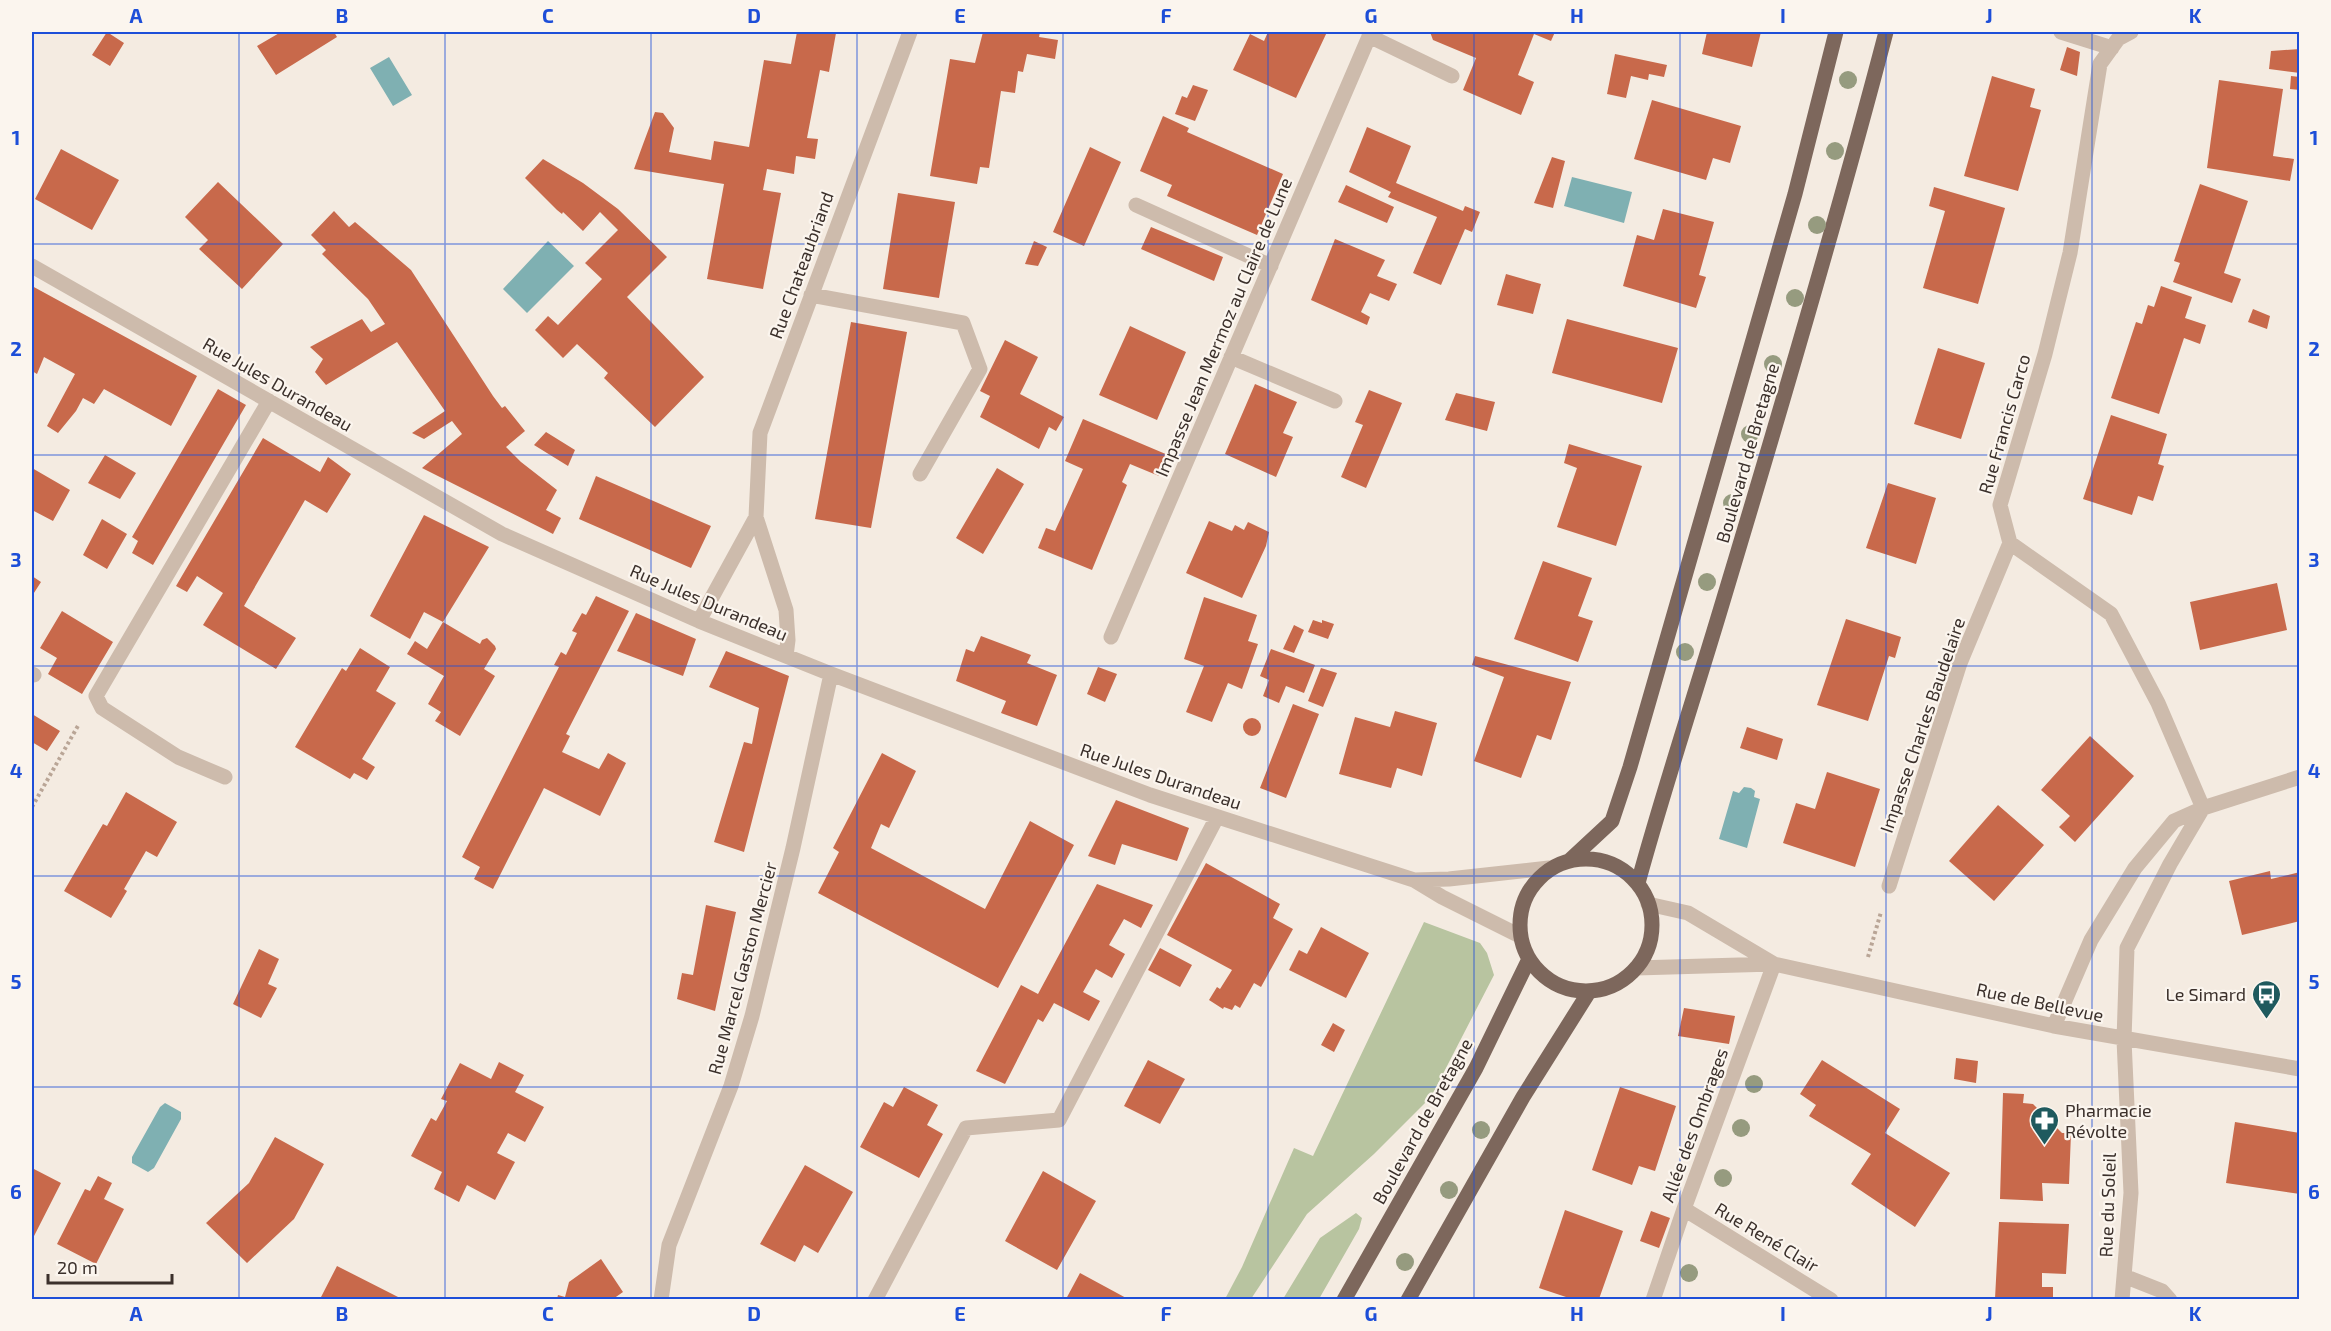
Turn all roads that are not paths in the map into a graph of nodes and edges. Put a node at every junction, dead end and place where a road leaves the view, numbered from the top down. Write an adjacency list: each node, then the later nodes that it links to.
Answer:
1 (909, 32): 12 (street, Rue Chateaubriand)
2 (1836, 32): 27 (main road, Boulevard de Bretagne)
3 (1886, 32): 30 (main road, Boulevard de Bretagne)
4 (2061, 32): 7 (street)
5 (2131, 32): 7 (street, Rue Francis Carco)
6 (1370, 34): 8 (street); 11 (street, Impasse Jean Mermoz au Claire de Lune)
7 (2112, 48): 18 (street, Rue Francis Carco)
8 (1452, 76)
9 (1136, 206): 11 (street)
10 (32, 266): 14 (street, Rue Jules Durandeau)
11 (1270, 266): 13 (street, Impasse Jean Mermoz au Claire de Lune)
12 (811, 295): 16 (street); 17 (street, Rue Chateaubriand)
13 (1231, 357): 15 (street); 20 (street, Impasse Jean Mermoz au Claire de Lune)
14 (269, 400): 19 (street, Rue Jules Durandeau); 23 (street)
15 (1335, 401)
16 (920, 474)
17 (756, 517): 19 (street, Rue Chateaubriand); 21 (street, Rue Chateaubriand)
18 (2010, 543): 25 (street); 31 (street, Impasse Charles Baudelaire)
19 (699, 621): 21 (street, Rue Jules Durandeau)
20 (1111, 637)
21 (786, 656): 22 (street, Rue Jules Durandeau)
22 (831, 674): 26 (street, Rue Jules Durandeau); 43 (street, Rue Marcel Gaston Mercier)
23 (225, 777)
24 (2300, 777): 25 (street)
25 (2203, 808): 38 (street); 39 (street, Rue du Soleil)
26 (1217, 817): 29 (street, Rue Jules Durandeau); 44 (street)
27 (1570, 860): 28 (main road); 30 (main road)
28 (1549, 868): 29 (street, Rue Jules Durandeau); 33 (main road)
29 (1414, 880): 33 (street, Rue Jules Durandeau)
30 (1638, 883): 32 (main road)
31 (1889, 886)
32 (1648, 904): 35 (street, Rue de Bellevue); 36 (main road)
33 (1520, 936): 34 (main road)
34 (1529, 959): 37 (main road); 45 (main road, Boulevard de Bretagne)
35 (1774, 964): 36 (street, Rue de Bellevue); 38 (street, Rue de Bellevue); 41 (street, Allée des Ombrages)
36 (1636, 968): 37 (main road)
37 (1589, 992): 46 (main road)
38 (2054, 1026): 39 (street, Rue de Bellevue)
39 (2124, 1040): 40 (street, Rue de Bellevue); 42 (street, Rue du Soleil)
40 (2300, 1069)
41 (1684, 1209): 47 (street, Allée des Ombrages); 48 (street, Rue René Clair)
42 (2124, 1276): 49 (street, Rue du Soleil); 50 (street)
43 (661, 1299)
44 (875, 1299)
45 (1344, 1299)
46 (1408, 1299)
47 (1653, 1299)
48 (1830, 1299)
49 (2122, 1299)
50 (2170, 1299)

